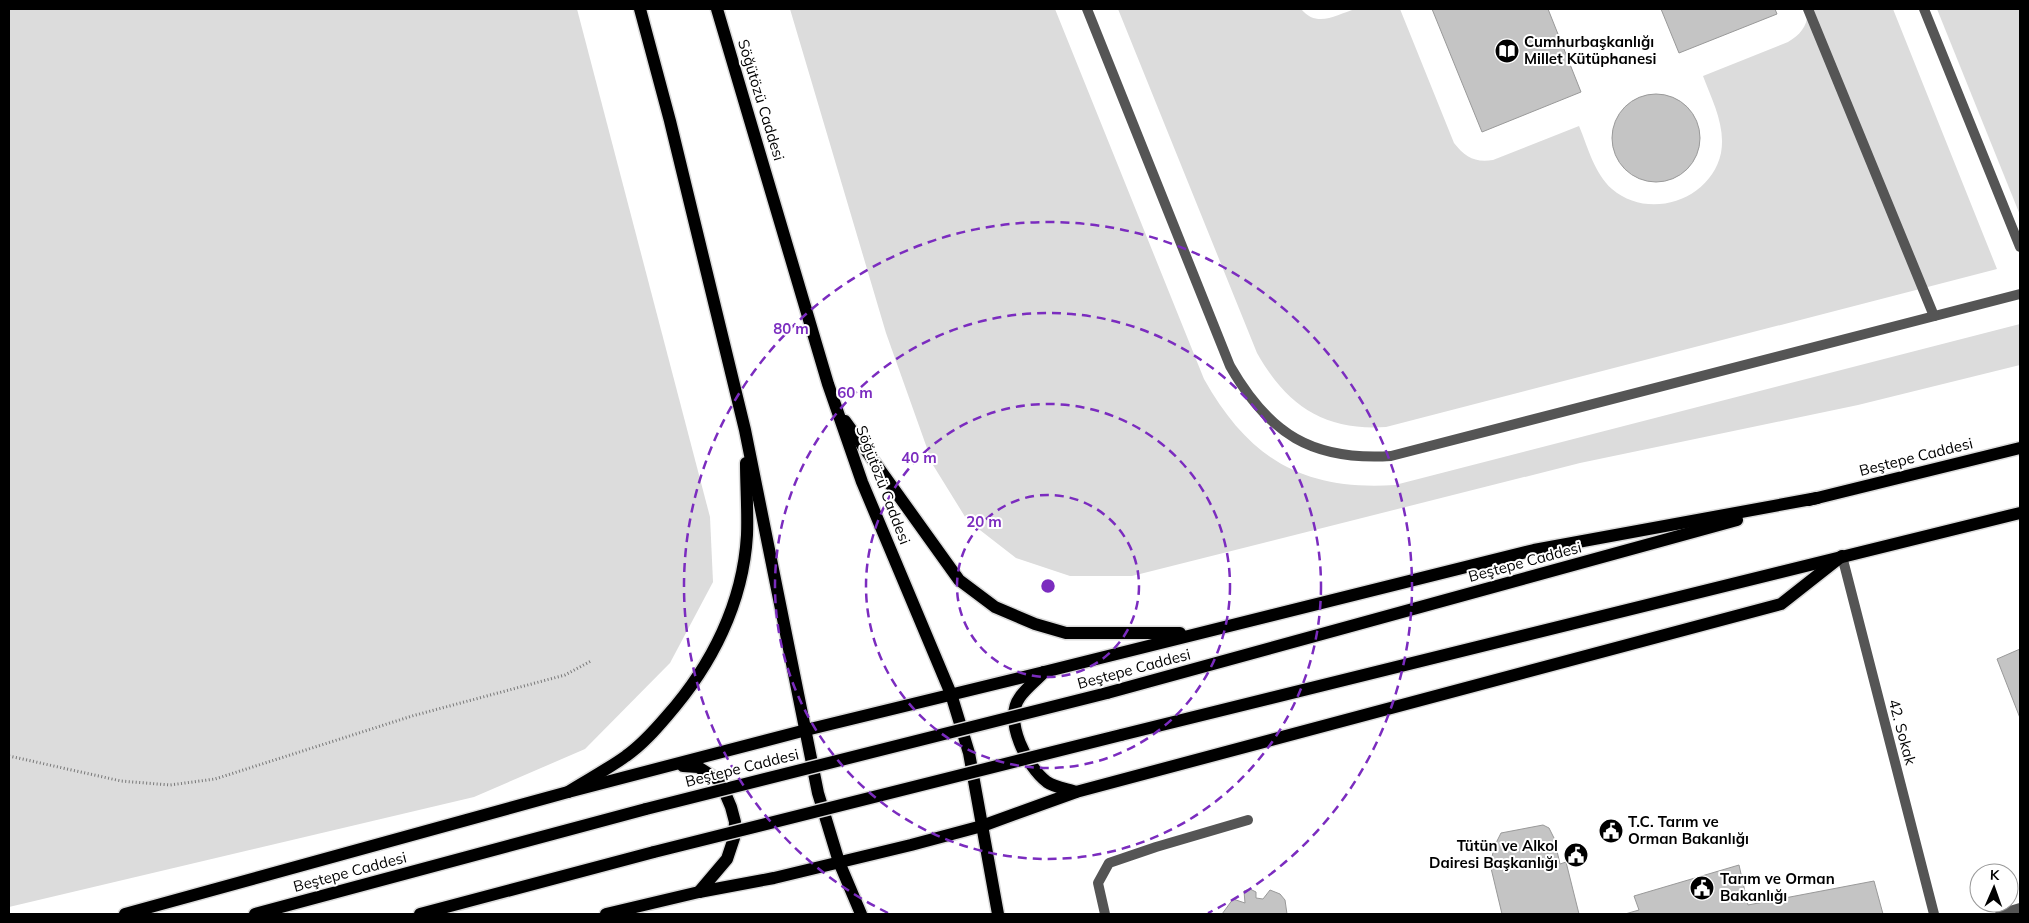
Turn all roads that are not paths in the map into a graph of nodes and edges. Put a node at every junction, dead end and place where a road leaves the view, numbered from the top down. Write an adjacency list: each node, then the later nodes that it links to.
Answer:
1 (640, 9): 10 (main road)
2 (717, 9): 9 (main road, Söğütözü Caddesi)
3 (1087, 9): 8 (street)
4 (1808, 9): 8 (street)
5 (1924, 9): 6 (street)
6 (2020, 247)
7 (2020, 294): 8 (street)
8 (1934, 316)
9 (837, 409): 15 (main road); 17 (main road, Söğütözü Caddesi)
10 (745, 430): 18 (main road); 20 (main road)
11 (2020, 448): 12 (main road, Beştepe Caddesi)
12 (1817, 498): 15 (main road); 28 (main road, Beştepe Caddesi, bridge)
13 (2020, 513): 14 (main road)
14 (1842, 556): 21 (main road); 29 (main road, bridge); 34 (street, 42. Sokak)
15 (1200, 634): 16 (main road)
16 (1044, 672): 17 (main road); 21 (main road)
17 (951, 694): 18 (main road); 23 (main road, Söğütözü Caddesi)
18 (806, 730): 19 (main road); 24 (main road)
19 (671, 766): 20 (main road); 25 (main road)
20 (568, 792): 27 (main road)
21 (1076, 792): 23 (main road)
22 (1248, 820): 33 (street)
23 (982, 826): 24 (main road); 32 (main road, Söğütözü Caddesi)
24 (839, 862): 25 (main road); 31 (main road)
25 (698, 892): 30 (main road)
26 (2020, 908): 35 (street)
27 (125, 914)
28 (255, 914)
29 (420, 914)
30 (606, 914)
31 (861, 914)
32 (998, 914)
33 (1105, 914)
34 (1934, 914)
35 (2000, 914)

